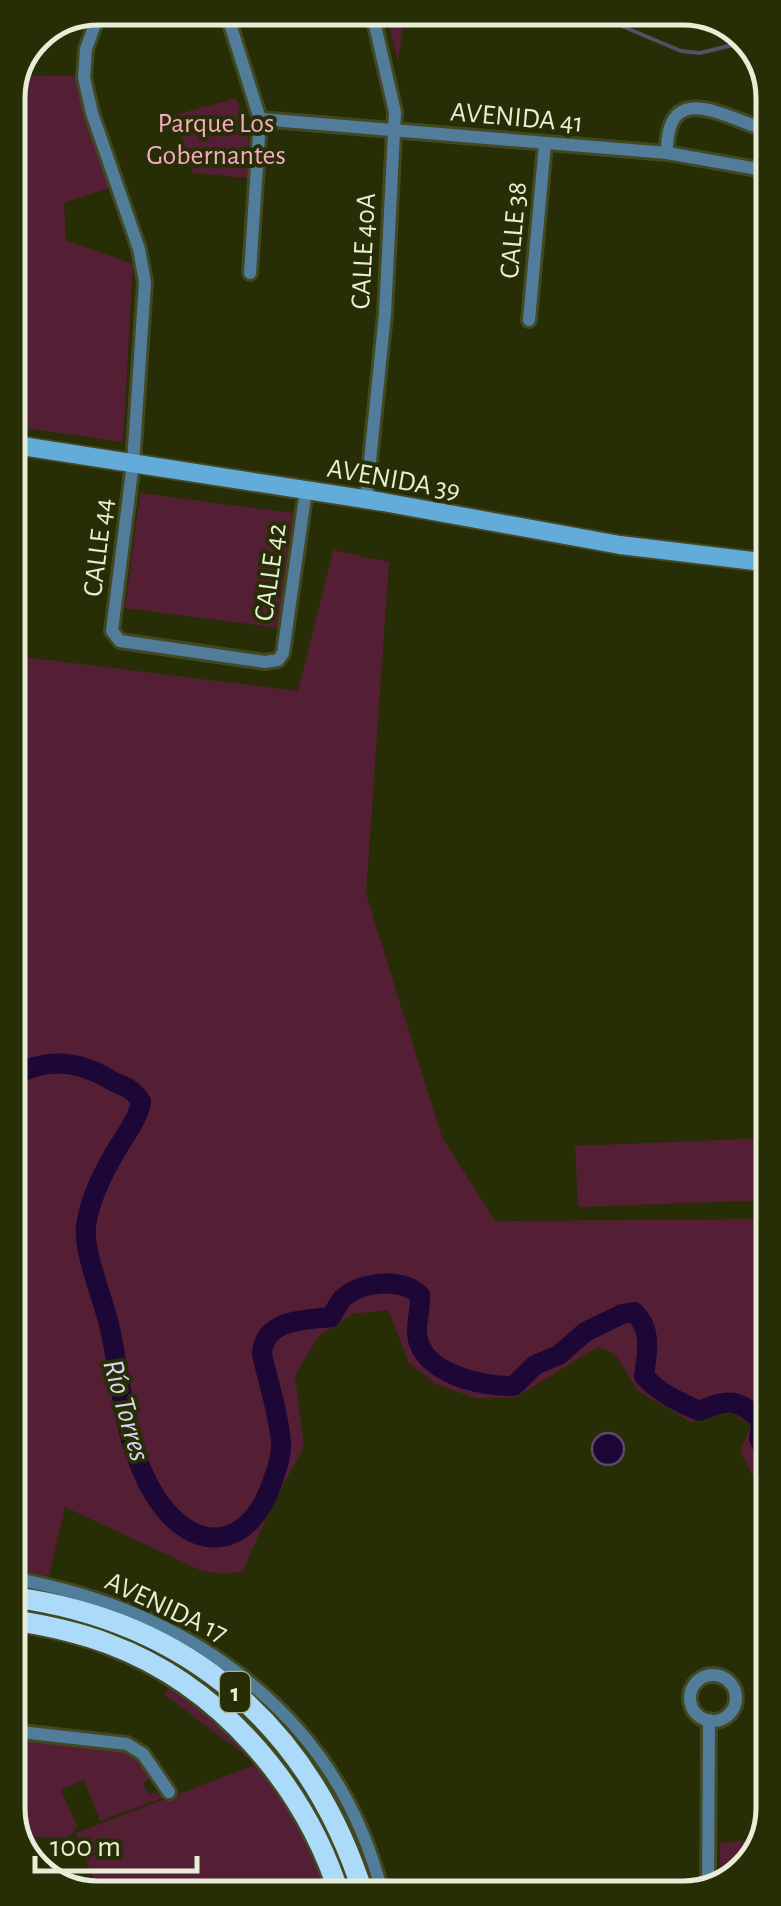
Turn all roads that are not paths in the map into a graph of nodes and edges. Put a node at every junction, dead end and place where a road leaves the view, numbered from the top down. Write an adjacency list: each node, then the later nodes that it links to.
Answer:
1 (95, 25): 13 (street, CALLE 44)
2 (230, 25): 4 (street)
3 (374, 25): 6 (street, CALLE 40A)
4 (260, 119): 6 (street, AVENIDA 41); 10 (street)
5 (756, 127): 8 (street)
6 (394, 131): 7 (street, AVENIDA 41); 15 (street, CALLE 40A)
7 (545, 144): 8 (street, AVENIDA 41); 11 (street, CALLE 38)
8 (667, 153): 9 (street, AVENIDA 41)
9 (756, 168)
10 (250, 274)
11 (528, 320)
12 (25, 447): 13 (main road, AVENIDA 39)
13 (133, 463): 14 (main road, AVENIDA 39); 17 (street, CALLE 44)
14 (306, 490): 15 (main road, AVENIDA 39); 17 (street, CALLE 42)
15 (366, 500): 16 (main road, AVENIDA 39)
16 (756, 561)
17 (278, 660)
18 (25, 1581): 27 (street, AVENIDA 17)
19 (25, 1599): 26 (highway, 1)
20 (25, 1623): 25 (highway, 1)
21 (709, 1720): 24 (street)
22 (25, 1732): 23 (street)
23 (170, 1792)
24 (708, 1876)
25 (334, 1881)
26 (358, 1881)
27 (377, 1881)

